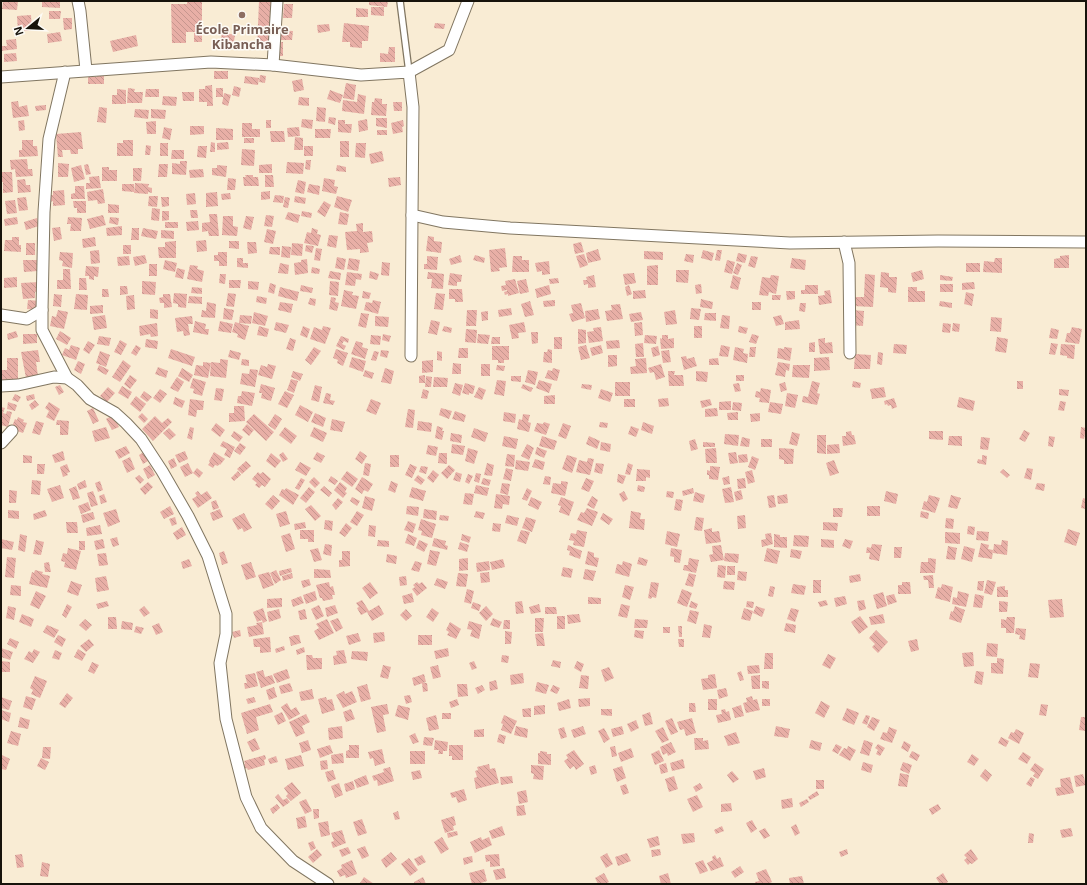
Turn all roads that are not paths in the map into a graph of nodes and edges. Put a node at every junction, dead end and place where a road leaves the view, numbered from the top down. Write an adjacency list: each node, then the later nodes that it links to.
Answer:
1 (78, 1): 6 (street)
2 (277, 1): 5 (street)
3 (400, 1): 8 (lane)
4 (468, 1): 8 (street)
5 (273, 65): 6 (street); 8 (street)
6 (86, 70): 7 (street)
7 (65, 72): 9 (street); 13 (street)
8 (409, 72): 10 (street)
9 (1, 77)
10 (412, 215): 11 (street); 16 (street)
11 (844, 242): 12 (street); 15 (street)
12 (1086, 242)
13 (42, 310): 14 (street); 17 (street)
14 (1, 315)
15 (850, 353)
16 (411, 356)
17 (67, 378): 18 (street); 21 (street)
18 (1, 386)
19 (12, 431): 20 (street)
20 (1, 444)
21 (328, 884)

